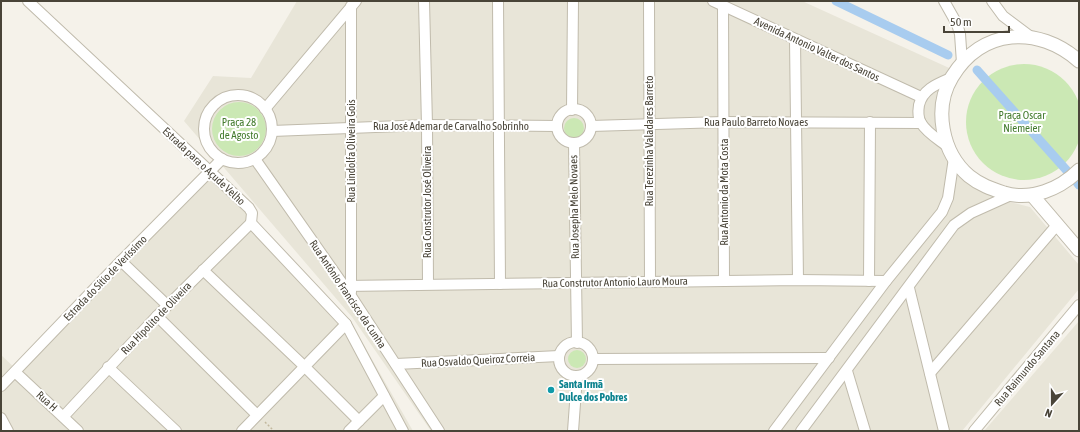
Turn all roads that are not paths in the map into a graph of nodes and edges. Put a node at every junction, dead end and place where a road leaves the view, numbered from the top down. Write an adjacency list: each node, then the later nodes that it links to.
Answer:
1 (28, 1): 36 (street, Estrada para o Açude Velho)
2 (424, 1): 24 (street, Rua Construtor José Oliveira)
3 (498, 1): 25 (street)
4 (573, 1): 18 (street)
5 (649, 1): 23 (street, Rua Terezinha Valadares Barreto)
6 (712, 1): 10 (street, Avenida Antonio Valter dos Santos)
7 (944, 1): 14 (street)
8 (992, 1): 11 (street)
9 (353, 4): 17 (street); 28 (street, Rua Lindolfa Oliveira Gois)
10 (723, 6): 12 (street, Avenida Antonio Valter dos Santos); 19 (street, Rua Antonio da Mota Costa)
11 (1031, 37): 13 (street); 14 (street)
12 (795, 40): 16 (street, Avenida Antonio Valter dos Santos); 20 (street)
13 (1079, 61)
14 (962, 62): 15 (street)
15 (951, 78): 16 (street); 31 (street)
16 (921, 97): 22 (street)
17 (265, 109): 29 (street); 33 (street)
18 (572, 110): 26 (street); 27 (street)
19 (724, 122): 20 (street, Rua Paulo Barreto Novaes); 23 (street, Rua Paulo Barreto Novaes); 45 (street, Rua Antonio da Mota Costa)
20 (797, 122): 21 (street, Rua Paulo Barreto Novaes); 44 (street)
21 (870, 122): 22 (street, Rua Paulo Barreto Novaes); 46 (street)
22 (920, 123): 31 (street)
23 (648, 124): 27 (street, Rua Paulo Barreto Novaes); 48 (street, Rua Terezinha Valadares Barreto)
24 (427, 125): 25 (street, Rua José Ademar de Carvalho Sobrinho); 28 (street, Rua José Ademar de Carvalho Sobrinho); 50 (street, Rua Construtor José Oliveira)
25 (500, 125): 26 (street, Rua José Ademar de Carvalho Sobrinho); 51 (street)
26 (557, 126): 30 (street)
27 (591, 126): 30 (street)
28 (350, 127): 29 (street, Rua José Ademar de Carvalho Sobrinho); 53 (street, Rua Lindolfa Oliveira Gois)
29 (272, 131): 34 (street)
30 (574, 143): 49 (street, Rua Josepha Melo Novaes)
31 (947, 146): 32 (street)
32 (954, 158): 37 (street); 47 (street)
33 (222, 159): 34 (street); 36 (street, Estrada do Sítio de Veríssimo)
34 (255, 159): 53 (street, Rua Antônio Francisco da Cunha)
35 (1079, 170): 38 (street)
36 (211, 171): 39 (street, Estrada para o Açude Velho); 42 (street, Estrada do Sítio de Veríssimo)
37 (1011, 195): 38 (street); 52 (street)
38 (1032, 195): 40 (street)
39 (251, 223): 43 (street, Rua Hipolito de Oliveira); 57 (street, Estrada para o Açude Velho)
40 (1057, 225): 41 (street); 67 (street)
41 (1079, 250)
42 (121, 261): 54 (street); 66 (street, Estrada do Sítio de Veríssimo)
43 (203, 270): 54 (street, Rua Hipolito de Oliveira); 63 (street)
44 (798, 280): 45 (street, Rua Construtor Antonio Lauro Moura); 46 (street, Rua Construtor Antonio Lauro Moura)
45 (724, 281): 48 (street, Rua Construtor Antonio Lauro Moura)
46 (869, 281): 47 (street, Rua Construtor Antonio Lauro Moura)
47 (886, 281): 60 (street)
48 (650, 282): 49 (street, Rua Construtor Antonio Lauro Moura)
49 (575, 283): 51 (street, Rua Construtor Antonio Lauro Moura); 58 (street, Rua Josepha Melo Novaes)
50 (428, 284): 51 (street, Rua Construtor Antonio Lauro Moura); 53 (street, Rua Construtor Antonio Lauro Moura)
51 (500, 284)
52 (909, 288): 65 (street); 67 (street)
53 (349, 289): 62 (street, Rua Antônio Francisco da Cunha)
54 (167, 305): 56 (street, Rua Hipolito de Oliveira)
55 (1079, 305): 87 (street, Rua Raimundo Santana)
56 (157, 316): 64 (street, Rua Hipolito de Oliveira); 71 (street)
57 (346, 324): 63 (street); 70 (street, Estrada para o Açude Velho)
58 (577, 343): 59 (street); 61 (street)
59 (559, 356): 62 (street, Rua Osvaldo Queiroz Correia); 68 (street)
60 (829, 358): 61 (street); 83 (street)
61 (593, 359): 68 (street)
62 (396, 364): 81 (street, Rua Antônio Francisco da Cunha)
63 (304, 366): 71 (street); 74 (street)
64 (108, 367): 72 (street, Rua Hipolito de Oliveira); 77 (street)
65 (847, 371): 84 (street); 85 (street)
66 (15, 372): 69 (street, Estrada do Sítio de Veríssimo); 72 (street, Rua H)
67 (930, 373): 86 (street)
68 (577, 376): 82 (street)
69 (1, 386)
70 (384, 396): 74 (street); 80 (street, Estrada para o Açude Velho)
71 (257, 415): 78 (street)
72 (64, 416): 76 (street, Rua H)
73 (1, 418): 75 (street)
74 (359, 421): 79 (street)
75 (8, 431)
76 (78, 431)
77 (176, 431)
78 (242, 431)
79 (349, 431)
80 (404, 431)
81 (438, 431)
82 (573, 431)
83 (774, 431)
84 (801, 431)
85 (865, 431)
86 (944, 431)
87 (974, 431)

